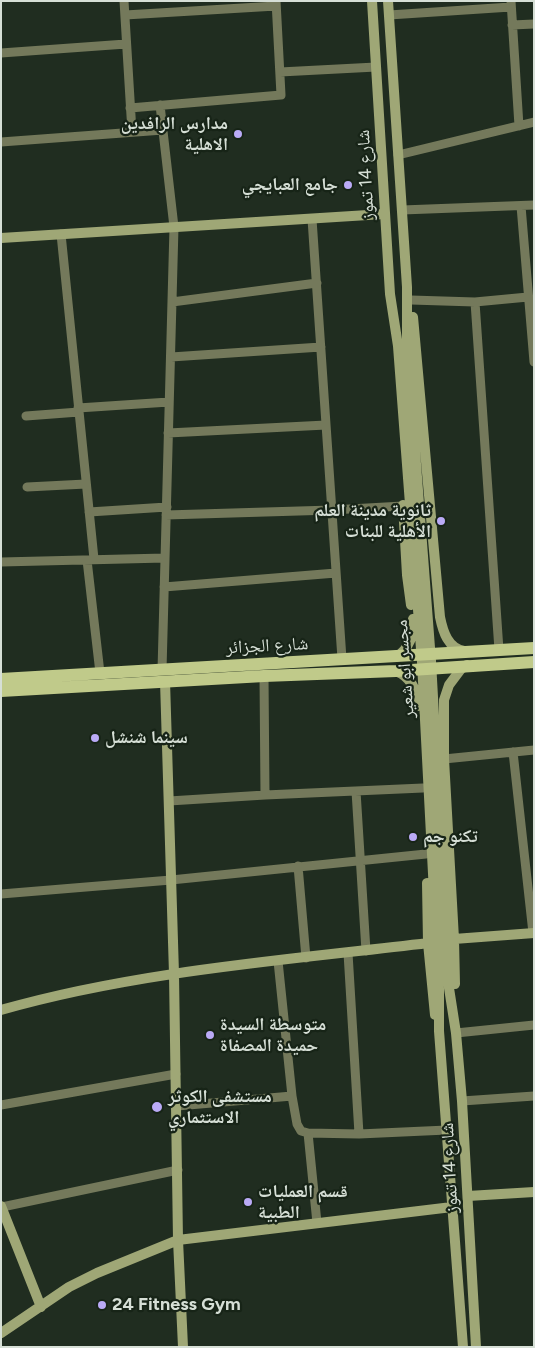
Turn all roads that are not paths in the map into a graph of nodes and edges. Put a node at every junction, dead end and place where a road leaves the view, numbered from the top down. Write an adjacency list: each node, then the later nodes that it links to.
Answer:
1 (124, 1): 8 (street)
2 (372, 1): 14 (main road, شارع 14 تموز)
3 (388, 1): 9 (main road, شارع 14 تموز)
4 (448, 1): 7 (street)
5 (276, 4): 8 (street); 15 (street)
6 (511, 4): 7 (street); 11 (street)
7 (449, 12): 9 (street)
8 (125, 15): 12 (street)
9 (389, 15): 23 (main road, شارع 14 تموز)
10 (534, 24): 11 (street)
11 (512, 25): 19 (street)
12 (126, 44): 13 (street); 17 (street)
13 (1, 53)
14 (376, 67): 15 (street); 27 (main road, شارع 14 تموز)
15 (280, 72): 16 (street)
16 (160, 105): 17 (street); 20 (street)
17 (130, 108): 21 (street)
18 (534, 122): 19 (street)
19 (519, 126): 23 (street)
20 (163, 130): 21 (street); 29 (street)
21 (132, 132): 22 (street)
22 (1, 142)
23 (398, 155): 26 (main road, شارع 14 تموز)
24 (534, 205): 25 (street)
25 (521, 206): 26 (street); 35 (street)
26 (402, 210): 33 (main road, شارع 14 تموز)
27 (384, 214): 28 (main road); 34 (main road, شارع 14 تموز)
28 (312, 219): 29 (main road); 32 (street)
29 (174, 227): 30 (main road); 37 (street)
30 (61, 234): 31 (main road); 44 (street)
31 (1, 238)
32 (317, 283): 37 (street); 40 (street)
33 (407, 287): 36 (main road); 39 (main road, شارع 14 تموز)
34 (390, 294): 39 (main road, شارع 14 تموز); 50 (main road)
35 (528, 297): 38 (street); 42 (street)
36 (411, 300): 38 (street); 59 (main road)
37 (172, 302): 41 (street)
38 (475, 302): 62 (street)
39 (403, 346): 96 (main road, مجسر ابو شعير)
40 (321, 347): 41 (street); 46 (street)
41 (170, 357): 43 (street)
42 (534, 362)
43 (169, 402): 44 (street); 47 (street)
44 (79, 410): 45 (street); 48 (street)
45 (26, 416)
46 (326, 424): 47 (street); 51 (street)
47 (168, 433): 52 (street)
48 (86, 484): 49 (street); 53 (street)
49 (27, 487)
50 (403, 506): 51 (street); 60 (main road)
51 (332, 510): 52 (street); 57 (street)
52 (166, 511): 53 (street); 54 (street)
53 (89, 512): 55 (street)
54 (165, 558): 55 (street); 58 (street)
55 (90, 559): 56 (street); 69 (street)
56 (1, 562)
57 (336, 573): 58 (street); 65 (street)
58 (164, 588): 70 (street)
59 (440, 617): 60 (main road); 63 (main road)
60 (413, 624): 64 (main road)
61 (534, 648): 62 (main road, شارع الجزائر)
62 (499, 650): 63 (main road, شارع الجزائر)
63 (467, 651): 64 (main road, شارع الجزائر)
64 (396, 657): 65 (main road, شارع الجزائر)
65 (342, 660): 70 (main road, شارع الجزائر)
66 (534, 662): 67 (main road, شارع الجزائر)
67 (467, 665): 68 (main road, شارع الجزائر); 74 (main road)
68 (396, 671): 71 (main road, شارع الجزائر); 75 (main road)
69 (100, 674): 70 (main road, شارع الجزائر); 72 (main road, شارع الجزائر)
70 (164, 676): 71 (main road, شارع الجزائر); 73 (main road, شارع الجزائر); 82 (main road)
71 (264, 676): 81 (street)
72 (1, 678)
73 (1, 691)
74 (444, 700): 75 (main road); 78 (main road)
75 (418, 702): 79 (main road)
76 (534, 750): 77 (street)
77 (514, 752): 78 (street); 88 (street)
78 (444, 759): 89 (main road)
79 (423, 788): 80 (street); 83 (main road)
80 (356, 791): 81 (street); 84 (street)
81 (265, 795): 82 (street)
82 (169, 801): 86 (main road)
83 (426, 854): 84 (street); 90 (main road)
84 (359, 860): 85 (street); 91 (street)
85 (298, 866): 86 (street); 93 (street)
86 (171, 880): 87 (street); 95 (main road)
87 (1, 894)
88 (533, 933): 89 (main road)
89 (454, 939): 100 (main road)
90 (428, 943): 91 (main road); 99 (main road)
91 (366, 951): 92 (main road)
92 (348, 953): 93 (main road); 109 (street)
93 (306, 958): 94 (main road)
94 (278, 961): 95 (main road); 102 (street)
95 (174, 974): 97 (main road); 101 (main road)
96 (444, 989): 99 (main road, شارع 14 تموز); 100 (main road, شارع 14 تموز)
97 (1, 1010)
98 (534, 1025): 100 (street)
99 (439, 1031): 107 (main road, شارع 14 تموز)
100 (456, 1033): 104 (main road, شارع 14 تموز)
101 (176, 1074): 105 (street); 106 (main road)
102 (292, 1096): 106 (street); 108 (street)
103 (534, 1096): 104 (street)
104 (462, 1101): 112 (main road, شارع 14 تموز)
105 (1, 1105)
106 (177, 1106): 110 (main road)
107 (447, 1130): 109 (street); 114 (main road, شارع 14 تموز)
108 (308, 1133): 109 (street); 115 (street)
109 (359, 1134)
110 (178, 1170): 113 (street); 116 (main road)
111 (534, 1192): 112 (main road)
112 (468, 1196): 121 (main road, شارع 14 تموز)
113 (2, 1206): 117 (main road)
114 (452, 1207): 115 (main road); 120 (main road, شارع 14 تموز)
115 (317, 1223): 116 (main road)
116 (178, 1240): 117 (main road); 119 (main road)
117 (41, 1307): 118 (main road)
118 (1, 1334)
119 (183, 1347)
120 (462, 1347)
121 (476, 1347)

